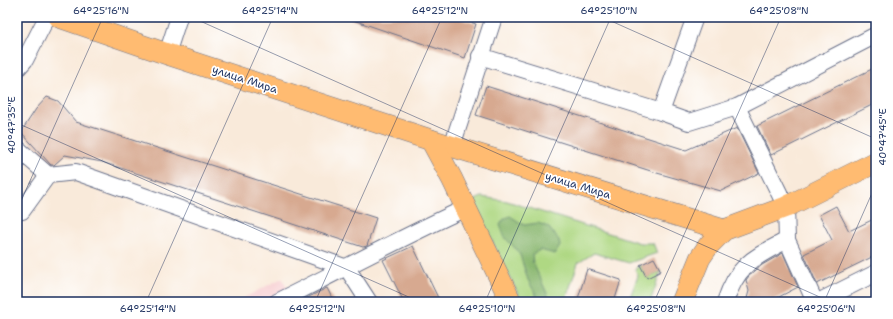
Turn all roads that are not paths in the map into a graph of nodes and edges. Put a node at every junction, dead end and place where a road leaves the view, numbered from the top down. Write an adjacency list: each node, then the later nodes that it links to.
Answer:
1 (47, 17): 9 (street)
2 (59, 17): 7 (main road, улица Мира)
3 (179, 17): 7 (street)
4 (494, 17): 8 (street)
5 (695, 17): 11 (street)
6 (876, 35): 10 (street)
7 (167, 54): 12 (main road, улица Мира)
8 (480, 56): 11 (street); 13 (street)
9 (17, 69)
10 (737, 107): 11 (street); 17 (street)
11 (661, 112)
12 (431, 140): 13 (main road, улица Мира); 18 (main road)
13 (452, 146): 20 (main road, улица Мира)
14 (17, 148): 16 (street)
15 (876, 162): 17 (main road)
16 (48, 175): 19 (street); 22 (street)
17 (786, 207): 20 (main road); 21 (street)
18 (466, 208): 22 (street); 26 (main road)
19 (22, 211)
20 (724, 230): 27 (main road)
21 (788, 240): 28 (street); 29 (street)
22 (347, 268): 24 (street); 25 (street)
23 (876, 273): 30 (street)
24 (277, 302)
25 (369, 302)
26 (510, 302)
27 (682, 302)
28 (725, 302)
29 (815, 302)
30 (818, 302)

